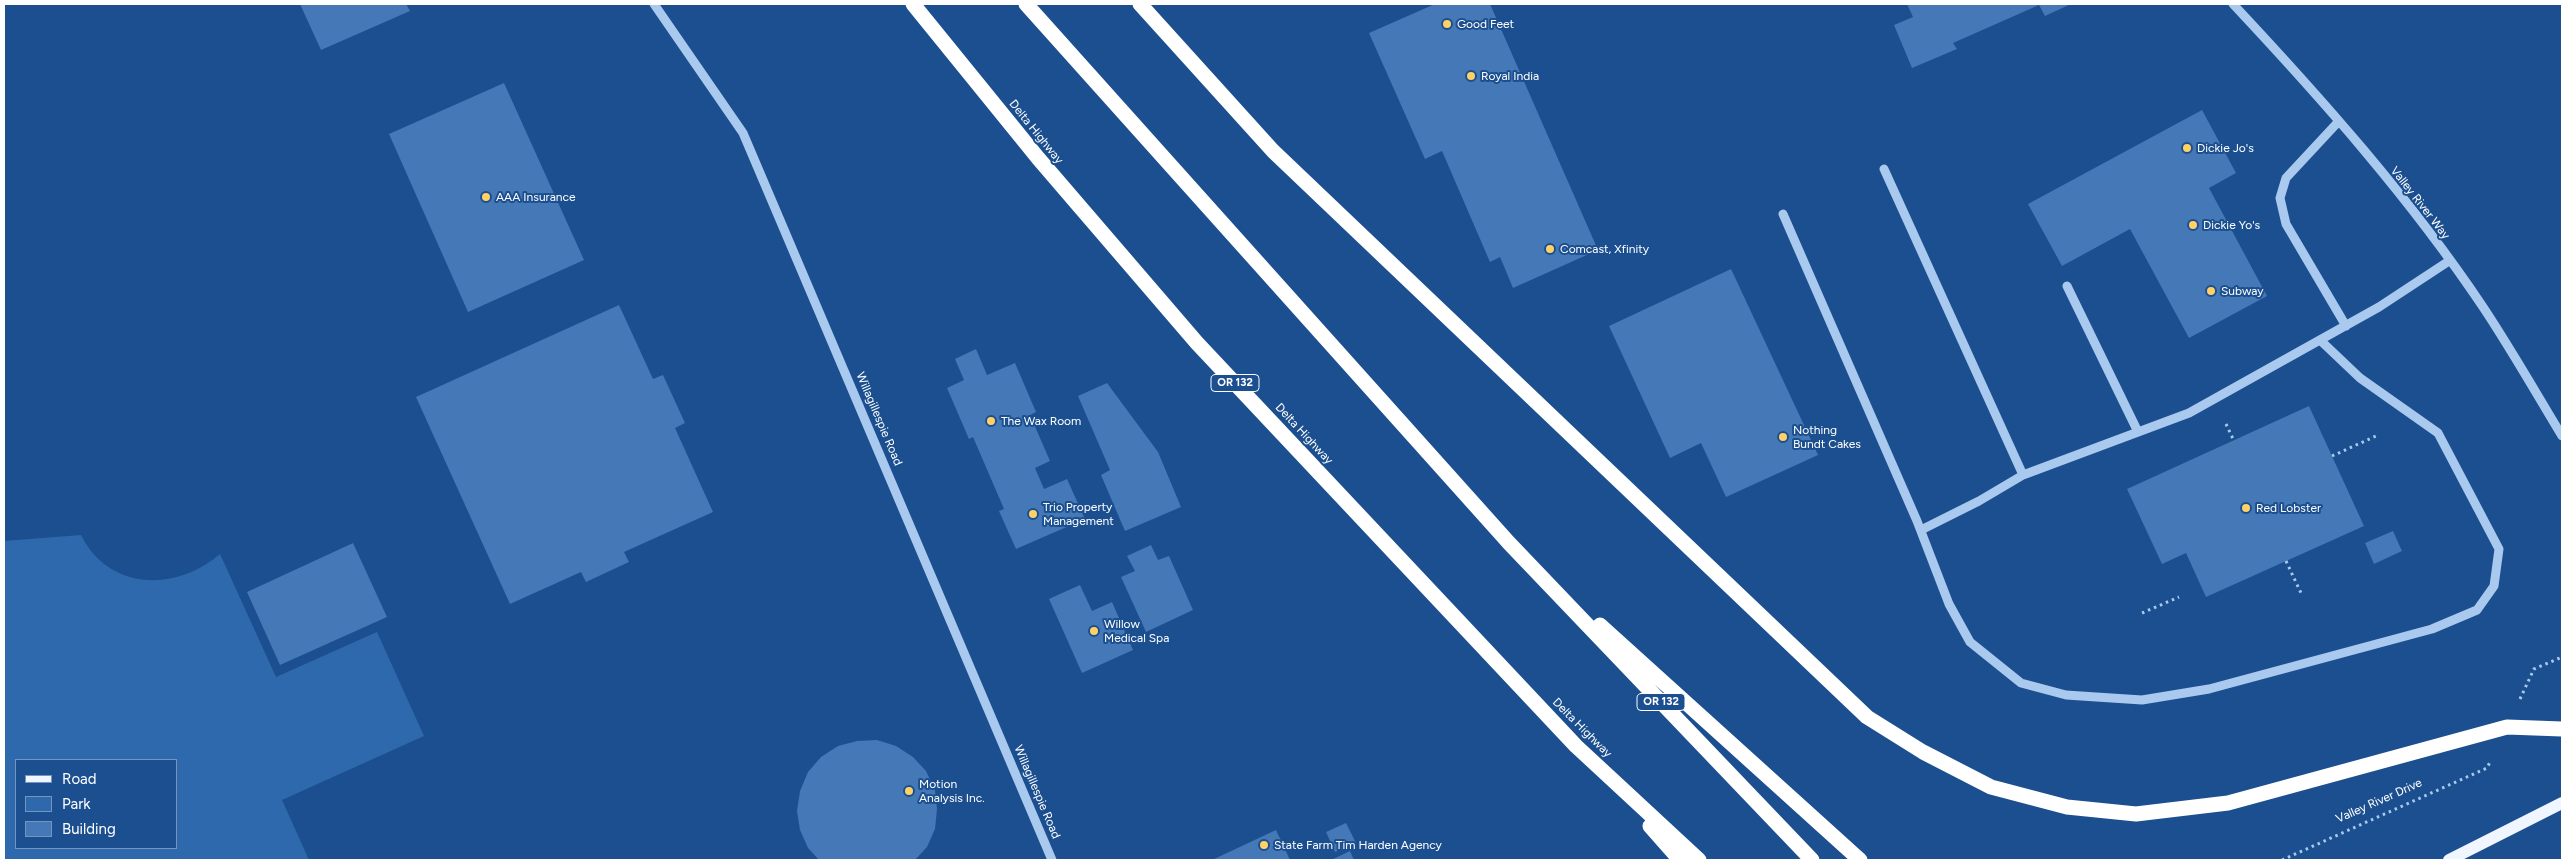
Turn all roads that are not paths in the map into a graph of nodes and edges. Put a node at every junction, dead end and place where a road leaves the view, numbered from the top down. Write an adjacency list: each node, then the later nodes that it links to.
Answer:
1 (654, 4): 23 (street, Willagillespie Road)
2 (913, 4): 21 (highway, Delta Highway / OR 132)
3 (1026, 4): 7 (highway)
4 (1036, 4): 7 (highway)
5 (1140, 4): 20 (highway)
6 (2232, 4): 8 (street, Valley River Way)
7 (1072, 56): 19 (highway, OR 132)
8 (2339, 120): 11 (street, Valley River Way); 13 (street)
9 (1884, 169): 17 (street)
10 (1783, 214): 18 (street)
11 (2449, 261): 13 (street); 16 (street, Valley River Way)
12 (2067, 286): 15 (street)
13 (2346, 326): 14 (street)
14 (2320, 340): 15 (street); 18 (street)
15 (2138, 432): 17 (street)
16 (2562, 436)
17 (2023, 474): 18 (street)
18 (1921, 530)
19 (1509, 543): 26 (highway, OR 132); 27 (highway)
20 (2562, 729)
21 (1576, 746): 24 (highway); 25 (highway, Delta Highway / OR 132)
22 (2562, 803): 28 (main road)
23 (1052, 860)
24 (1680, 860)
25 (1699, 860)
26 (1812, 860)
27 (1860, 860)
28 (2449, 860)

